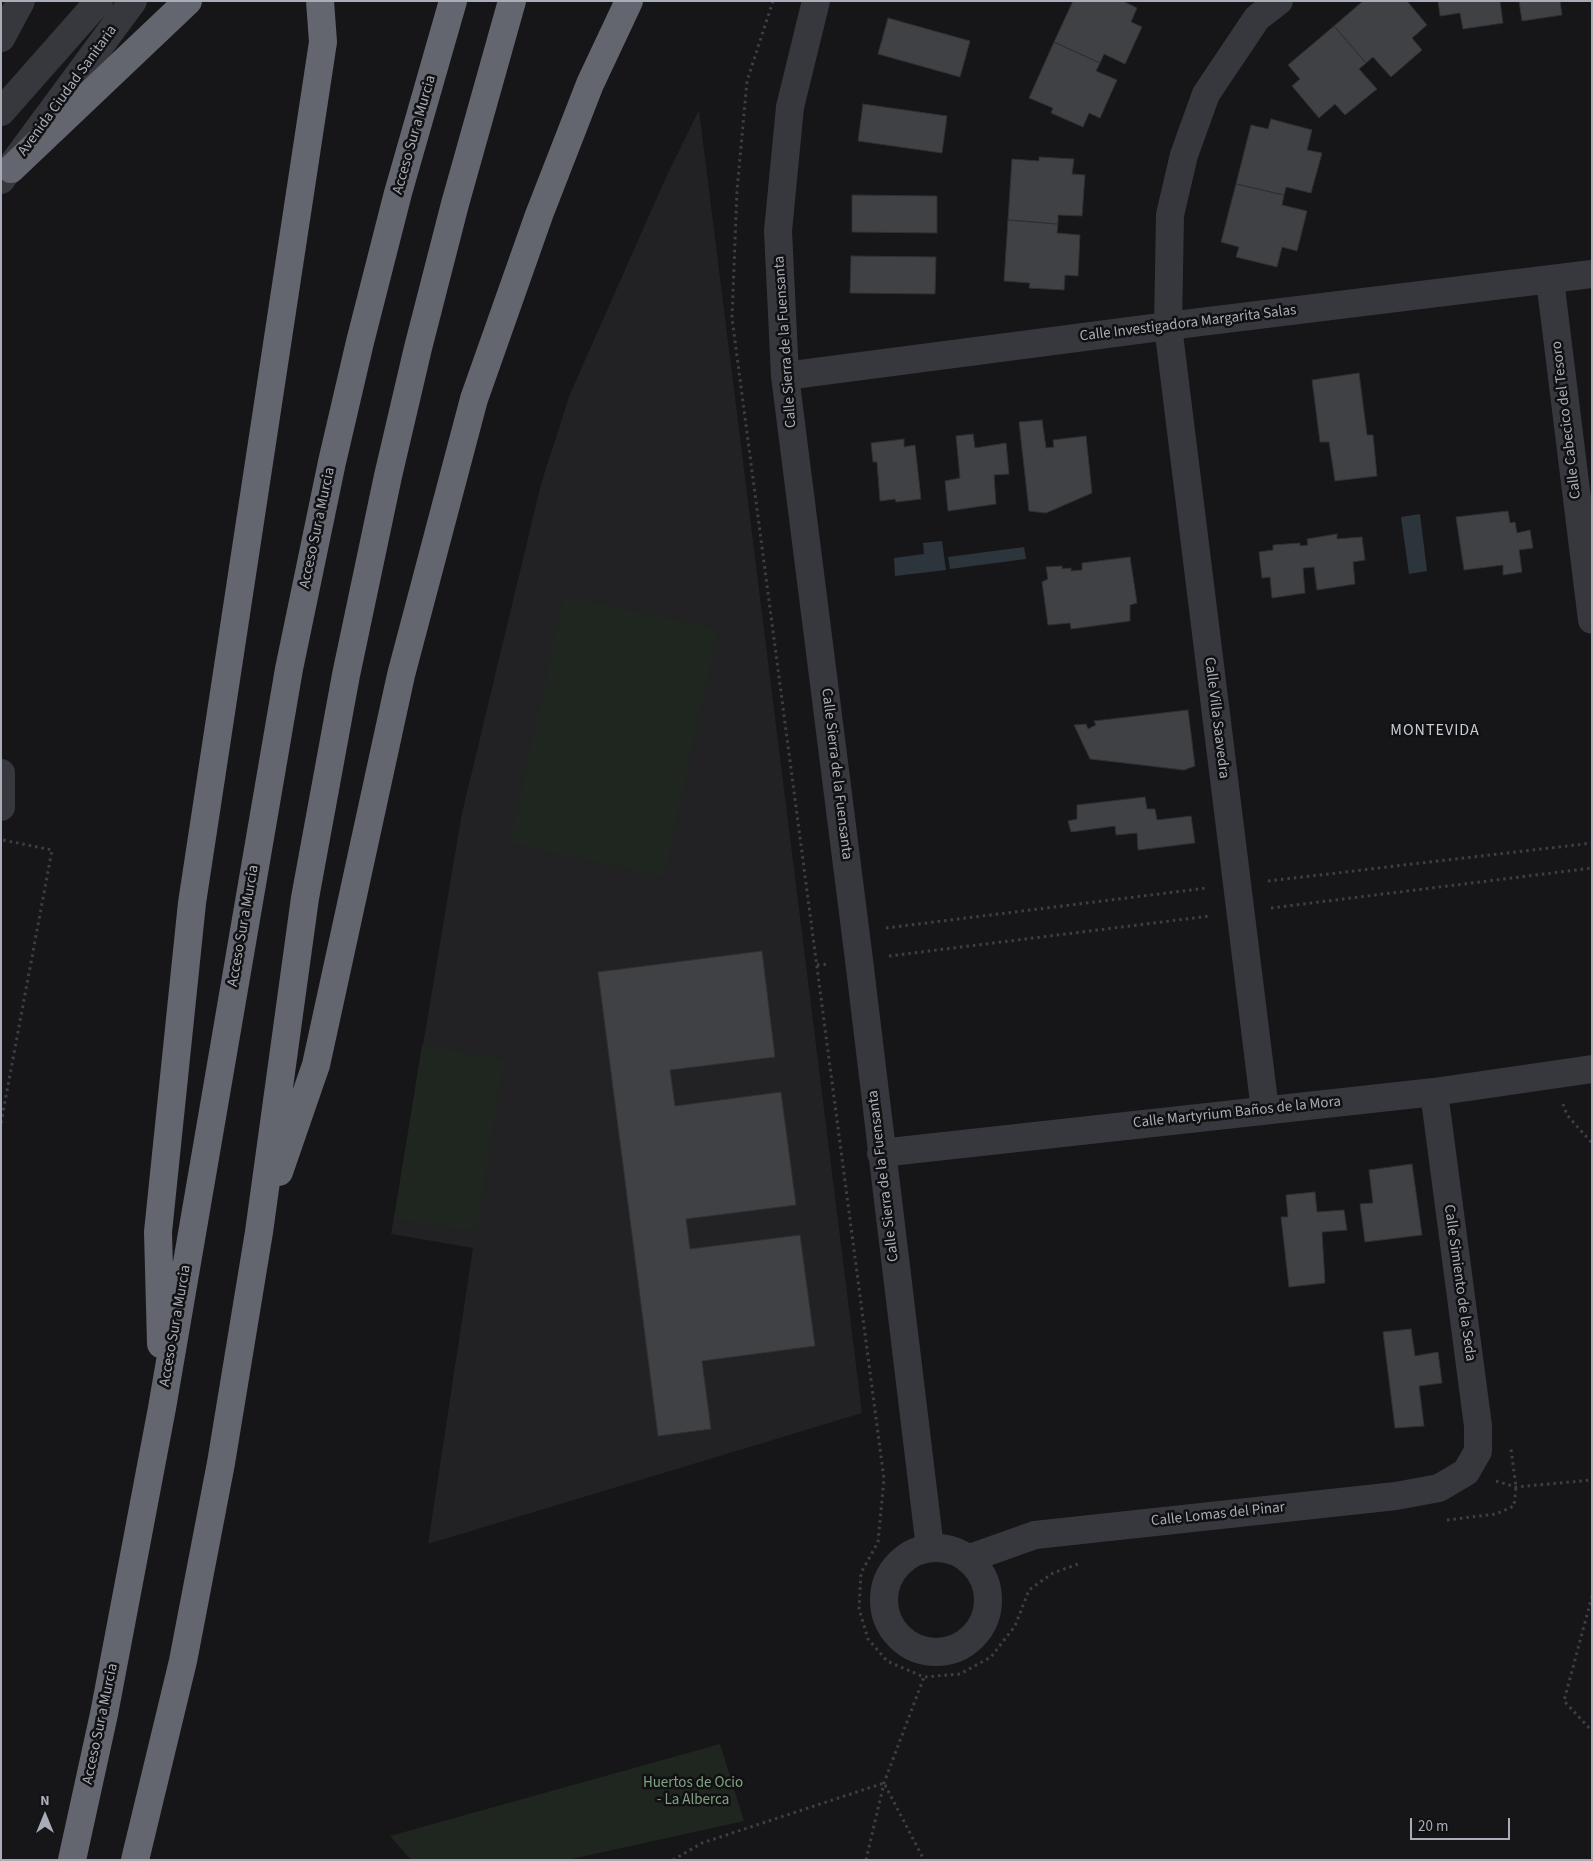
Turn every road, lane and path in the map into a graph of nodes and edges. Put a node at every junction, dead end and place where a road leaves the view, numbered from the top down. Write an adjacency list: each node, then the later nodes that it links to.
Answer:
1 (21, 1): 13 (street)
2 (99, 1): 15 (street, Avenida Ciudad Sanitaria)
3 (134, 1): 16 (street, Avenida Ciudad Sanitaria)
4 (188, 1): 16 (highway)
5 (302, 1): 14 (highway)
6 (320, 1): 14 (highway)
7 (453, 1): 37 (highway, Acceso Sur a Murcia)
8 (512, 1): 36 (highway)
9 (630, 1): 36 (highway)
10 (773, 1): 28 (path)
11 (816, 1): 20 (street, Calle Sierra de la Fuensanta)
12 (1279, 1): 19 (street, Calle Villa Saavedra)
13 (1, 38)
14 (324, 42): 37 (highway)
15 (1, 112)
16 (6, 175)
17 (1592, 274): 18 (street, Calle Investigadora Margarita Salas)
18 (1550, 280): 19 (street, Calle Investigadora Margarita Salas); 21 (street, Calle Cabecico del Tesoro)
19 (1168, 326): 20 (street, Calle Investigadora Margarita Salas); 26 (street, Calle Villa Saavedra)
20 (785, 376): 27 (street, Calle Sierra de la Fuensanta)
21 (1592, 620)
22 (1, 773): 23 (street)
23 (1, 807)
24 (1, 839): 33 (path)
25 (1592, 868): 26 (path)
26 (1240, 912): 27 (path); 32 (street, Calle Villa Saavedra)
27 (859, 960): 28 (path); 35 (street, Calle Sierra de la Fuensanta)
28 (817, 965): 47 (path)
29 (1592, 1069): 30 (street, Calle Martyrium Baños de la Mora)
30 (1434, 1092): 32 (street, Calle Martyrium Baños de la Mora); 39 (street, Calle Simiento de la Seda)
31 (1569, 1099): 34 (path)
32 (1265, 1110): 35 (street, Calle Martyrium Baños de la Mora)
33 (1, 1123)
34 (1592, 1143)
35 (881, 1153): 43 (street, Calle Sierra de la Fuensanta)
36 (259, 1232): 51 (highway)
37 (162, 1408): 50 (highway, Acceso Sur a Murcia)
38 (1511, 1448): 41 (path)
39 (1466, 1472): 41 (path); 44 (street, Calle Lomas del Pinar)
40 (1592, 1480): 41 (path)
41 (1516, 1487): 42 (path)
42 (1438, 1521)
43 (930, 1548): 44 (street); 44 (street)
44 (970, 1558)
45 (1087, 1563): 47 (path)
46 (1592, 1596): 48 (path)
47 (924, 1678): 49 (path)
48 (1592, 1731)
49 (884, 1783): 52 (path); 53 (path); 54 (path)
50 (72, 1860)
51 (135, 1860)
52 (673, 1860)
53 (866, 1860)
54 (924, 1860)

